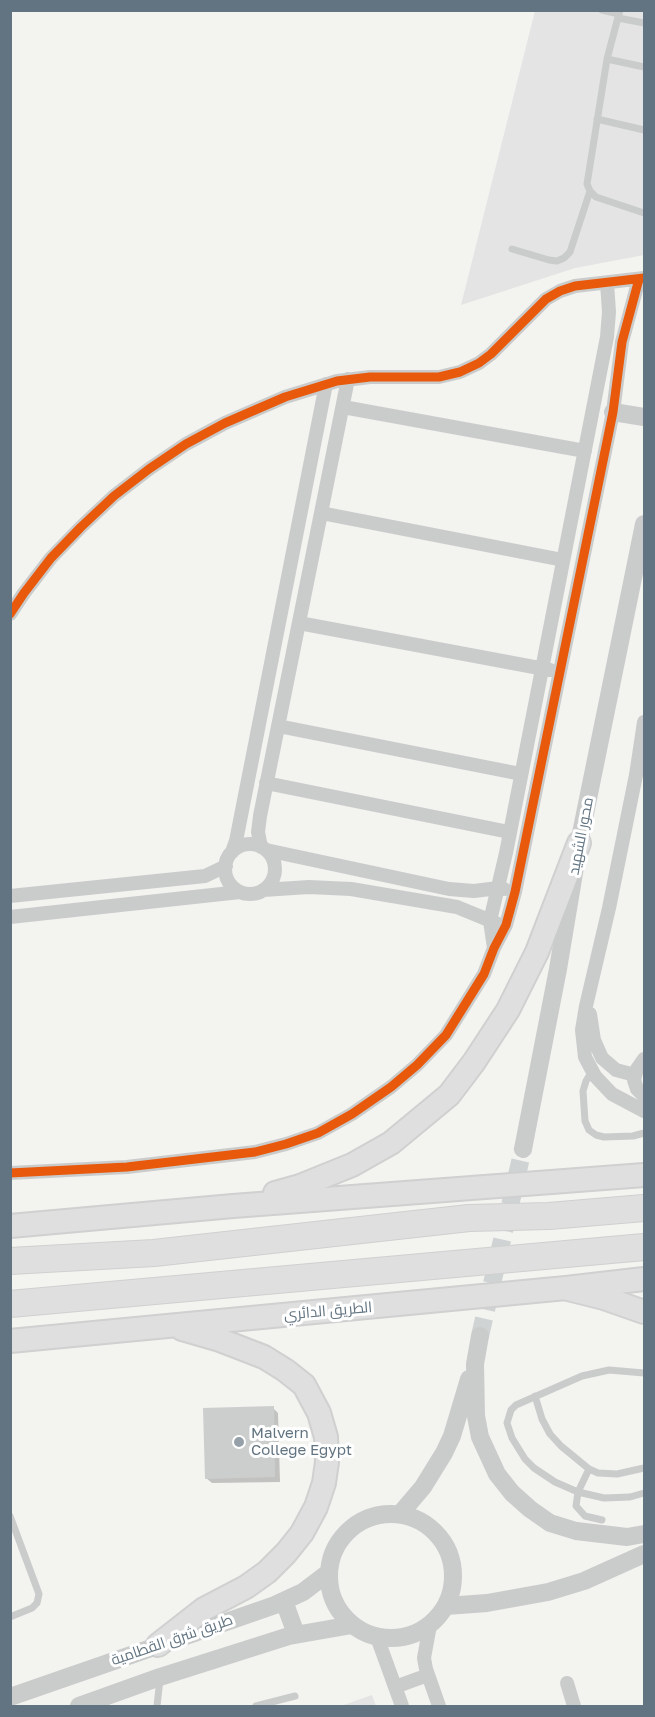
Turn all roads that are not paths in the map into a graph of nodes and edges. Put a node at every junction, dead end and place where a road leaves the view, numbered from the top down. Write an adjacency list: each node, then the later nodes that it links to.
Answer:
1 (602, 10): 2 (lane)
2 (619, 14): 3 (lane); 4 (lane)
3 (645, 23)
4 (607, 59): 5 (lane); 6 (lane)
5 (645, 67)
6 (597, 119): 7 (lane); 8 (lane)
7 (645, 130)
8 (590, 191): 9 (lane); 10 (lane)
9 (645, 213)
10 (512, 249)
11 (642, 278): 12 (street); 16 (street)
12 (607, 283): 13 (street); 18 (street)
13 (348, 379): 14 (street); 15 (street)
14 (326, 384): 22 (street); 33 (street)
15 (343, 407): 18 (street); 19 (street)
16 (613, 412): 17 (street); 25 (street)
17 (645, 417)
18 (585, 452): 21 (street)
19 (321, 513): 21 (street); 23 (street)
20 (645, 524): 31 (street, محور الشهيد)
21 (563, 560): 24 (street)
22 (10, 614)
23 (299, 623): 24 (street); 27 (street)
24 (542, 669): 25 (street); 28 (street)
25 (561, 672): 38 (street)
26 (645, 722): 44 (street)
27 (278, 726): 28 (street); 29 (street)
28 (521, 774): 30 (street)
29 (266, 783): 30 (street); 32 (street)
30 (509, 832): 35 (street)
31 (579, 843): 51 (street, محور الشهيد); 54 (main road)
32 (264, 849): 33 (street); 35 (street); 36 (street)
33 (232, 852): 34 (street)
34 (226, 867): 37 (street); 39 (street)
35 (498, 888): 38 (street); 41 (street)
36 (263, 890): 37 (street); 41 (street)
37 (240, 892): 40 (street)
38 (515, 892): 42 (street)
39 (10, 896)
40 (10, 917)
41 (490, 921): 42 (street); 43 (street)
42 (506, 925): 43 (street)
43 (494, 948): 52 (street)
44 (589, 994): 46 (street); 47 (street)
45 (645, 1059): 47 (street)
46 (592, 1071): 49 (street); 50 (lane)
47 (635, 1075): 48 (street)
48 (645, 1096)
49 (645, 1111)
50 (645, 1133)
51 (523, 1149)
52 (10, 1173)
53 (645, 1175): 54 (main road)
54 (233, 1206): 56 (main road)
55 (645, 1208): 58 (highway)
56 (10, 1226)
57 (645, 1247): 61 (highway)
58 (10, 1261)
59 (645, 1279): 60 (main road, الطريق الدائري)
60 (566, 1288): 62 (main road); 63 (main road, الطريق الدائري)
61 (10, 1304)
62 (645, 1312)
63 (168, 1326): 65 (main road, الطريق الدائري); 86 (main road)
64 (480, 1336): 66 (street)
65 (10, 1341)
66 (475, 1364): 73 (street); 76 (street)
67 (645, 1373): 68 (lane)
68 (535, 1396): 70 (lane); 71 (lane)
69 (645, 1468): 70 (lane)
70 (590, 1469): 71 (lane)
71 (578, 1492): 72 (lane); 75 (lane)
72 (645, 1493)
73 (400, 1514): 78 (street); 80 (street)
74 (10, 1516): 81 (lane)
75 (602, 1520)
76 (645, 1534)
77 (645, 1554): 80 (street)
78 (328, 1573): 79 (street, طريق شرق القطامية); 82 (street)
79 (284, 1601): 84 (street); 86 (street, طريق شرق القطامية)
80 (446, 1606): 83 (street)
81 (10, 1617)
82 (352, 1625): 84 (street, طريق شرق القطامية); 85 (street)
83 (430, 1625): 85 (street); 87 (street)
84 (296, 1634): 88 (street, طريق شرق القطامية)
85 (376, 1637): 90 (street)
86 (158, 1645): 91 (street, طريق شرق القطامية)
87 (428, 1676): 90 (street); 98 (street)
88 (160, 1677): 93 (street, طريق شرق القطامية); 95 (lane)
89 (567, 1683): 99 (street)
90 (395, 1687): 97 (street)
91 (10, 1696)
92 (295, 1696): 96 (lane)
93 (103, 1703): 94 (street, طريق شرق القطامية)
94 (79, 1707)
95 (157, 1707)
96 (256, 1707)
97 (402, 1707)
98 (439, 1707)
99 (574, 1707)

